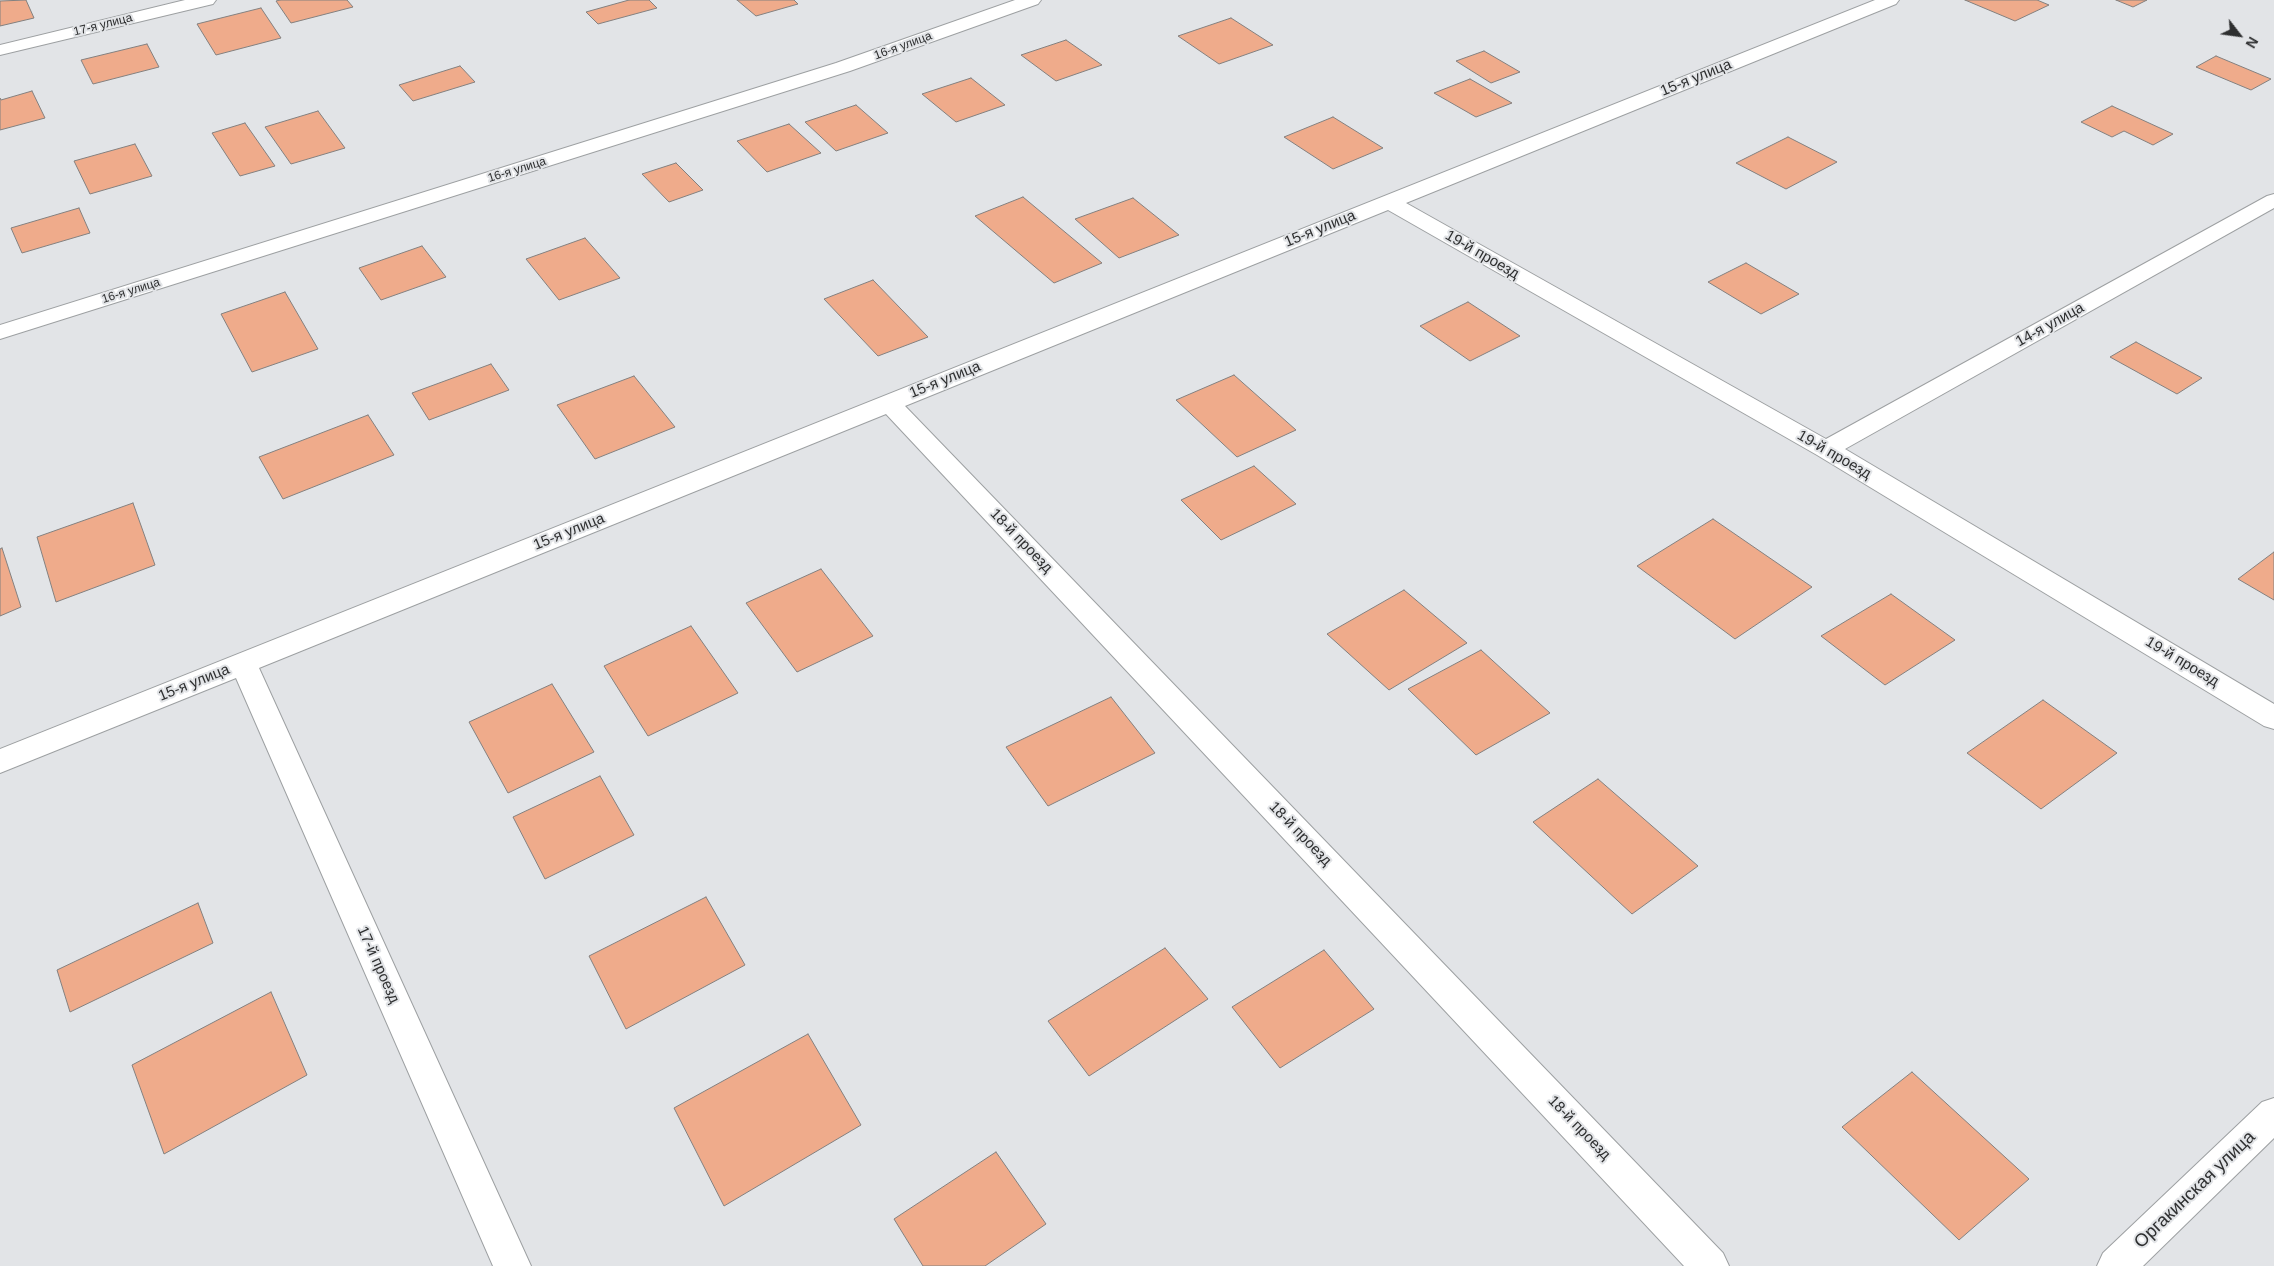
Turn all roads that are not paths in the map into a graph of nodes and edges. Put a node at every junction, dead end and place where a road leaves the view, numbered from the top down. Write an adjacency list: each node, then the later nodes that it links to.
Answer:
1 (207, 0): 4 (street, 17-я улица)
2 (1032, 0): 7 (street, 16-я улица)
3 (1889, 0): 6 (street, 15-я улица)
4 (0, 50)
5 (2274, 200): 9 (street, 14-я улица)
6 (1389, 202): 8 (street, 15-я улица); 9 (street, 19-й проезд)
7 (0, 332)
8 (889, 403): 10 (street, 15-я улица); 15 (street, 18-й проезд)
9 (1826, 449): 11 (street, 19-й проезд)
10 (243, 663): 12 (street, 15-я улица); 14 (street, 17-й проезд)
11 (2274, 718)
12 (0, 761)
13 (2274, 1114): 16 (street, Оргакинская улица)
14 (512, 1266)
15 (1710, 1266)
16 (2116, 1266)

